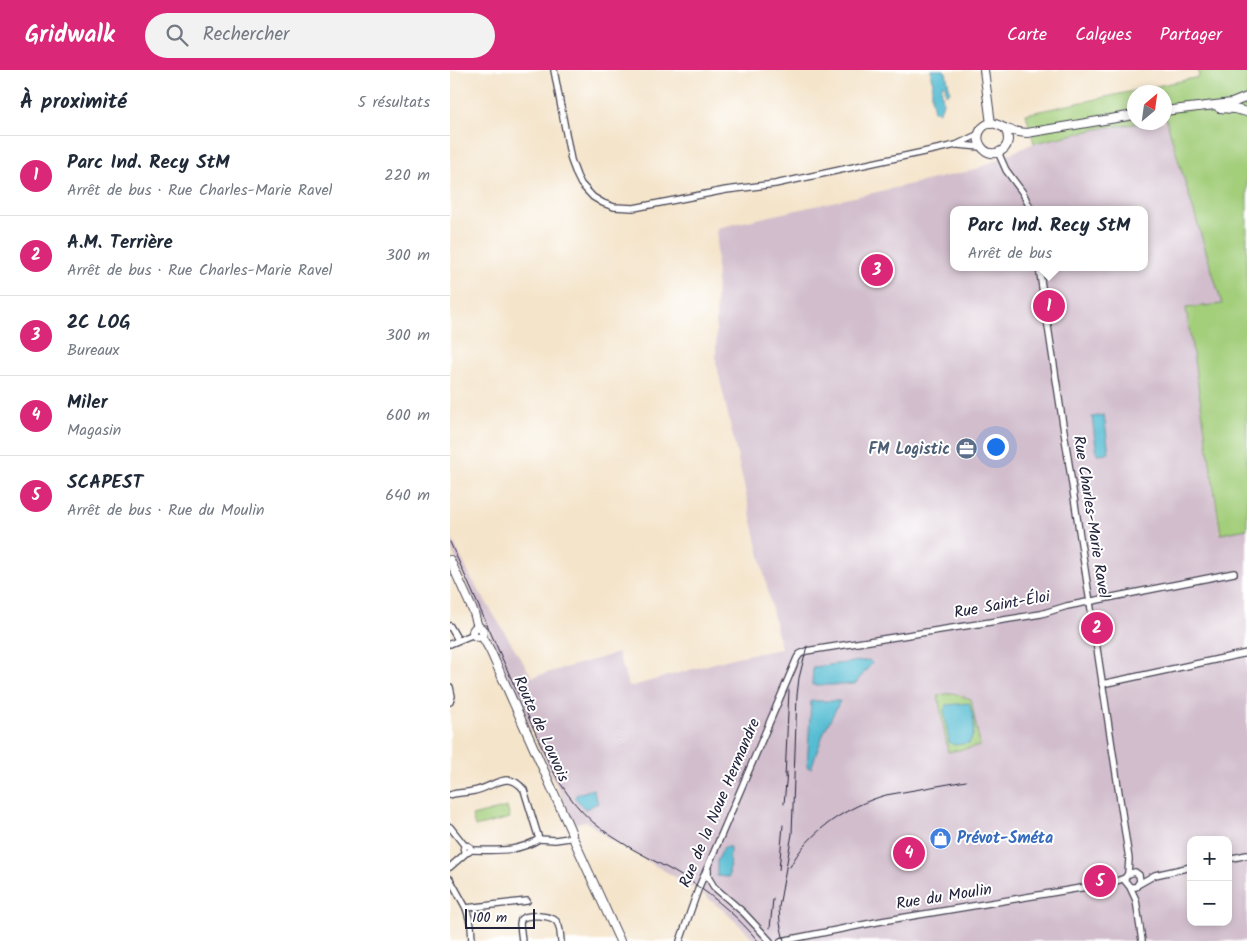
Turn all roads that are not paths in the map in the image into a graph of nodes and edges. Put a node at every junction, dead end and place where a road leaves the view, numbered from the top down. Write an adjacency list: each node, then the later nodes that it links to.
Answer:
1 (554, 70): 13 (street)
2 (984, 70): 8 (main road)
3 (1247, 97): 4 (main road)
4 (1195, 108): 5 (main road); 6 (main road)
5 (1172, 110)
6 (1247, 112)
7 (1127, 116): 10 (main road)
8 (991, 124): 9 (main road); 11 (main road)
9 (1005, 128): 10 (main road); 12 (main road)
10 (1027, 133): 12 (main road)
11 (979, 134): 13 (street); 14 (main road)
12 (1008, 142): 15 (main road)
13 (956, 145): 14 (street)
14 (981, 147): 15 (main road)
15 (998, 152): 16 (street)
16 (1029, 206)
17 (1040, 271): 20 (street, Rue Charles-Marie Ravel)
18 (450, 560): 22 (main road, Route de Louvois)
19 (1234, 573): 20 (street, Rue Saint-Éloi)
20 (1090, 602): 26 (street, Rue Saint-Éloi); 27 (street, Rue Charles-Marie Ravel)
21 (450, 626): 23 (street)
22 (478, 633): 23 (street); 32 (main road, Route de Louvois)
23 (458, 640): 24 (street)
24 (450, 644)
25 (1247, 653): 27 (street)
26 (788, 677): 38 (street, Rue de la Noue Hermandre)
27 (1102, 684): 37 (street, Rue Charles-Marie Ravel)
28 (450, 687): 29 (street)
29 (450, 702)
30 (450, 795): 33 (street)
31 (450, 827): 34 (street)
32 (572, 838): 33 (street); 55 (main road, Route de Louvois)
33 (539, 839): 34 (street)
34 (467, 850): 39 (street)
35 (1247, 855): 36 (street)
36 (1232, 858)
37 (1129, 859): 41 (street, Rue Charles-Marie Ravel); 43 (street, Rue Charles-Marie Ravel)
38 (708, 866): 56 (street, Rue de la Noue Hermandre); 57 (street)
39 (450, 867)
40 (1187, 868): 42 (street)
41 (1136, 873): 42 (street); 43 (street); 46 (street)
42 (1155, 875): 46 (street)
43 (1126, 876): 45 (street, Rue du Moulin); 47 (street)
44 (450, 879): 50 (street)
45 (1111, 883): 47 (street, Rue du Moulin); 51 (street, Rue du Moulin)
46 (1138, 884): 47 (street); 48 (street)
47 (1129, 886): 48 (street)
48 (1136, 900): 59 (street)
49 (527, 901): 50 (street)
50 (466, 908): 52 (street)
51 (788, 940): 58 (street, Rue du Moulin)
52 (472, 941)
53 (522, 941): 54 (street)
54 (561, 941)
55 (620, 941)
56 (680, 941)
57 (770, 941)
58 (781, 941)
59 (1142, 941)

